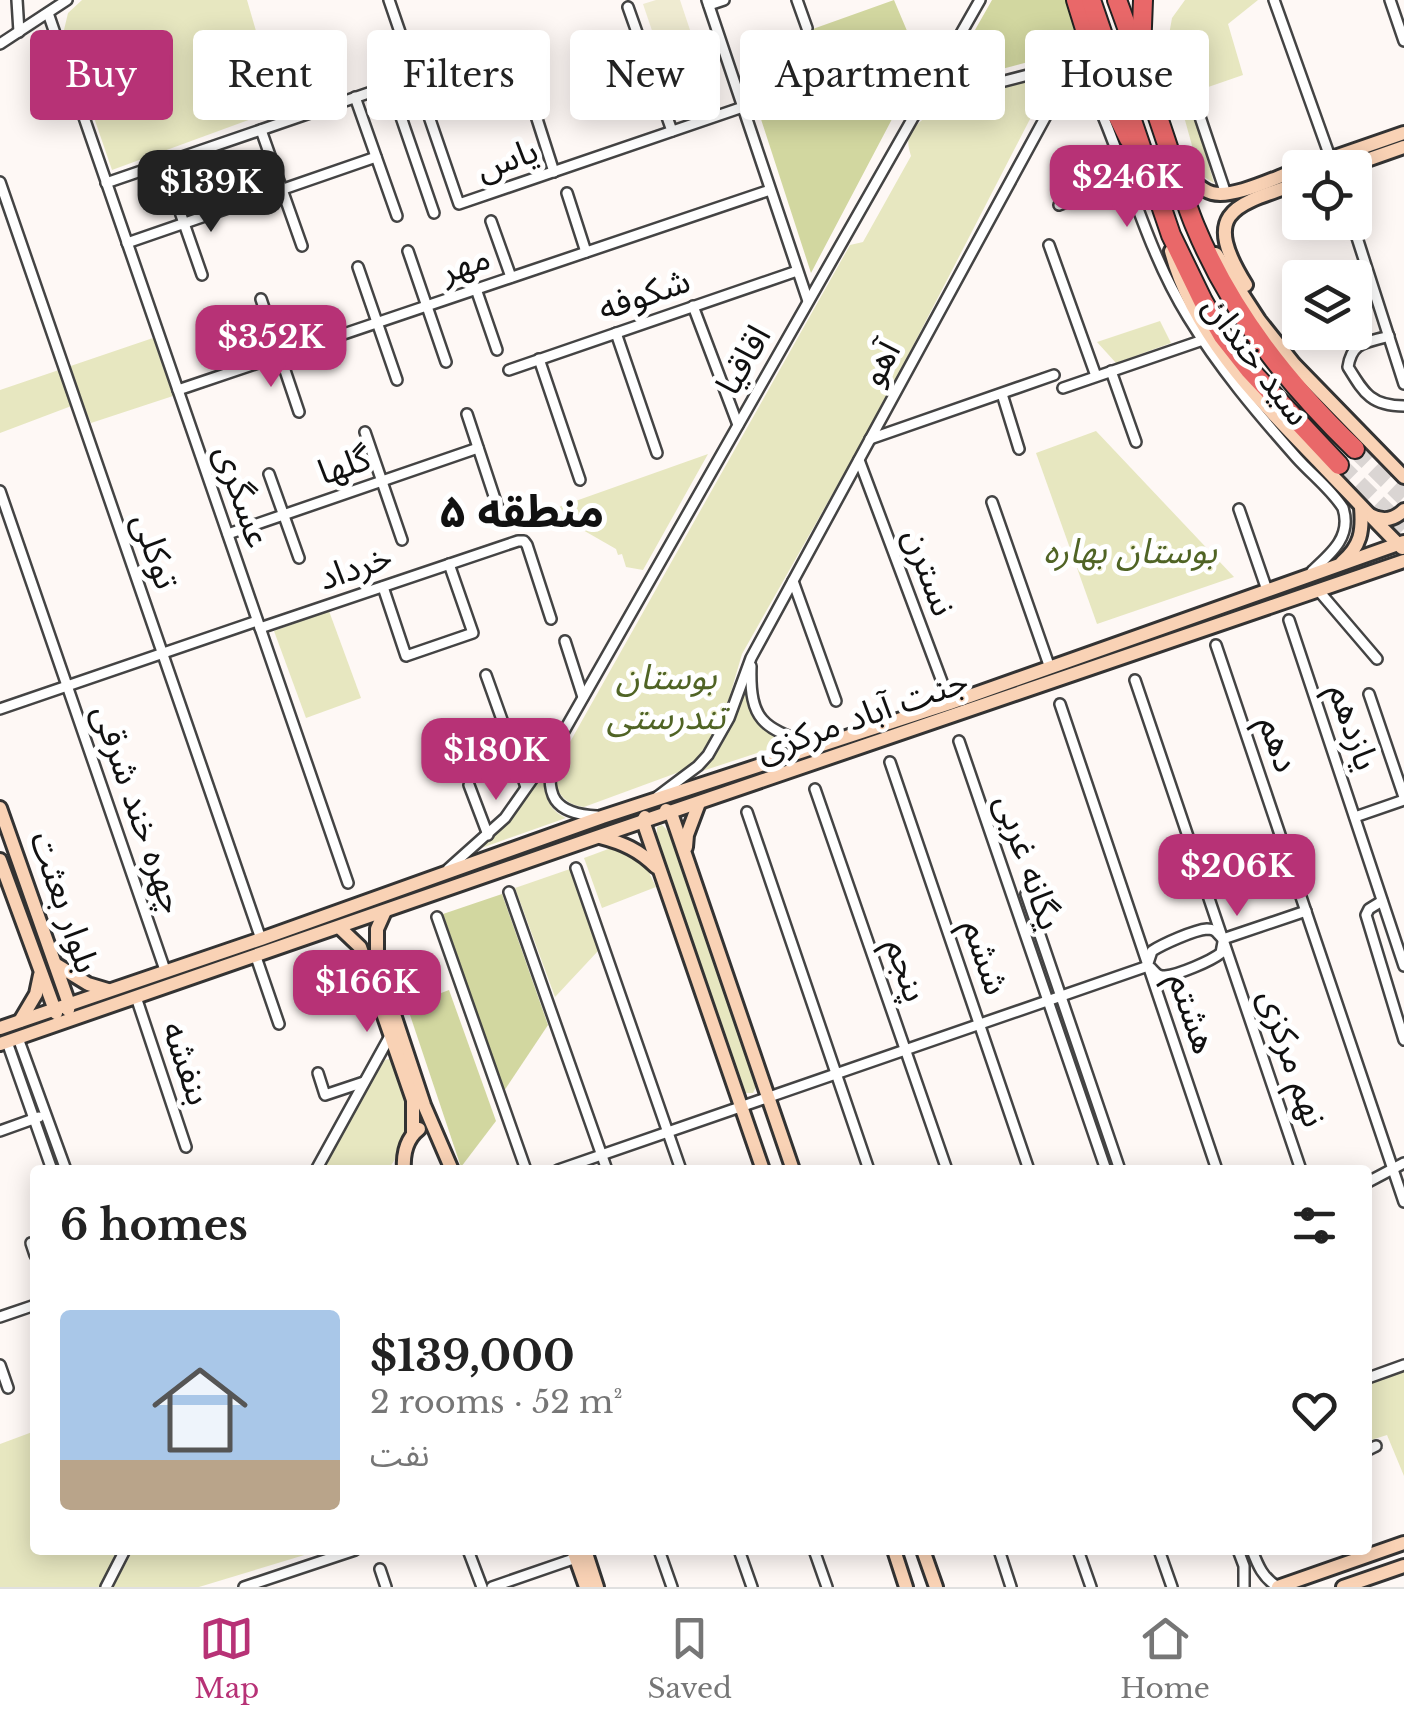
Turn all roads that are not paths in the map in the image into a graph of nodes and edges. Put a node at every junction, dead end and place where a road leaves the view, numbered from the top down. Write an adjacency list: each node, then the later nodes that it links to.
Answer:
1 (17, 0): 21 (street)
2 (67, 0): 15 (street)
3 (389, 0): 17 (street)
4 (724, 0): 13 (street)
5 (797, 0): 16 (street)
6 (980, 0): 18 (street, اقاقیا)
7 (1076, 0): 48 (highway)
8 (1092, 0): 48 (highway)
9 (1117, 0): 19 (highway)
10 (1143, 0): 20 (highway)
11 (1274, 0): 41 (street)
12 (1390, 0): 22 (street)
13 (708, 2): 26 (street)
14 (628, 7): 38 (street)
15 (48, 13): 21 (street); 52 (street, عسگری)
16 (806, 28)
17 (399, 30)
18 (963, 30)
19 (1128, 30)
20 (1142, 30)
21 (19, 32): 23 (street)
22 (1404, 40)
23 (0, 44)
24 (367, 93): 25 (street)
25 (356, 97): 37 (street); 44 (street)
26 (740, 98)
27 (740, 108): 38 (street, یاس)
28 (402, 120): 60 (street)
29 (430, 120): 47 (street, یاس)
30 (537, 120): 47 (street)
31 (747, 120): 55 (street)
32 (912, 120): 77 (street, اقاقیا)
33 (1044, 120): 103 (street, آهو)
34 (1105, 120): 50 (street, سید خندان)
35 (1159, 120): 43 (highway)
36 (1201, 120): 57 (street)
37 (261, 130): 46 (street); 54 (street)
38 (672, 131): 47 (street, یاس)
39 (1404, 134): 42 (main road)
40 (1404, 147): 45 (main road)
41 (1327, 150)
42 (1364, 150)
43 (1171, 156): 57 (main road); 59 (highway)
44 (376, 157): 54 (street); 61 (street)
45 (1372, 158)
46 (163, 164): 52 (street); 64 (street)
47 (554, 172)
48 (1150, 175): 62 (highway)
49 (1282, 175): 57 (main road)
50 (1128, 178): 58 (street); 83 (street, سید خندان)
51 (0, 182): 143 (street, توکلی)
52 (106, 183): 66 (street, عسگری)
53 (1282, 189): 88 (main road)
54 (282, 190): 64 (street); 68 (street)
55 (770, 190): 70 (street, مهر); 72 (street)
56 (567, 193): 70 (street)
57 (1226, 194)
58 (1059, 204)
59 (1188, 208): 88 (main road); 107 (highway)
60 (434, 213)
61 (397, 216)
62 (1165, 219): 110 (highway); 119 (main road)
63 (492, 220): 74 (street)
64 (184, 224): 66 (street); 73 (street)
65 (1358, 240): 82 (street)
66 (127, 243): 96 (street, عسگری)
67 (1048, 245): 92 (street)
68 (302, 246)
69 (408, 251): 78 (street)
70 (586, 252): 74 (street, مهر)
71 (358, 267): 80 (street)
72 (797, 271): 77 (street); 79 (street, شکوفه)
73 (202, 275)
74 (511, 278): 75 (street, مهر)
75 (476, 289): 78 (street, مهر); 84 (street)
76 (261, 299): 85 (street)
77 (808, 301): 101 (street, اقاقیا)
78 (427, 306): 80 (street, مهر); 87 (street)
79 (693, 306): 81 (street, شکوفه); 101 (street)
80 (377, 323): 85 (street, مهر); 93 (street)
81 (616, 333): 86 (street, شکوفه); 108 (street)
82 (1388, 336): 94 (street); 98 (street)
83 (1203, 340): 90 (street); 130 (street, سید خندان)
84 (497, 350)
85 (280, 355): 96 (street, مهر); 99 (street)
86 (539, 359): 89 (street, شکوفه); 113 (street)
87 (446, 362)
88 (1294, 364): 112 (main road)
89 (509, 370)
90 (1110, 371): 92 (street); 104 (street)
91 (1054, 376): 97 (street)
92 (1096, 376): 95 (street)
93 (397, 380)
94 (1404, 384)
95 (1063, 388)
96 (178, 390): 122 (street, عسگری)
97 (1002, 394): 103 (street); 106 (street)
98 (1404, 406)
99 (299, 412)
100 (467, 414): 105 (street)
101 (738, 425): 151 (street, اقاقیا)
102 (366, 432): 114 (street)
103 (870, 439): 109 (street, آهو)
104 (1136, 442)
105 (478, 448): 114 (street, گلها); 117 (street)
106 (1019, 449)
107 (1355, 449)
108 (656, 454)
109 (859, 460): 132 (street, آهو); 153 (street, نسترن)
110 (1340, 465)
111 (270, 474): 121 (street)
112 (1404, 475)
113 (580, 480)
114 (382, 481): 121 (street, گلها); 123 (street)
115 (0, 491): 149 (street, چهره خند شرقی)
116 (992, 502): 146 (street)
117 (498, 508)
118 (1239, 509): 134 (street)
119 (1365, 510): 120 (main road); 124 (main road); 128 (main road)
120 (1404, 510)
121 (284, 515): 122 (street, گلها); 125 (street)
122 (228, 534): 139 (street, عسگری)
123 (402, 540)
124 (1402, 546): 128 (main road, جنت آباد مرکزی)
125 (299, 558)
126 (1404, 561): 131 (main road, جنت آباد مرکزی)
127 (450, 564): 133 (street, خرداد); 133 (street); 136 (street, خرداد)
128 (1339, 565): 130 (main road, جنت آباد مرکزی)
129 (1404, 569): 131 (main road)
130 (1306, 576): 134 (main road, جنت آباد مرکزی)
131 (1346, 580): 135 (main road, جنت آباد مرکزی)
132 (793, 581): 144 (street, آهو); 152 (street)
133 (383, 586): 139 (street, خرداد)
134 (1267, 590): 138 (main road, جنت آباد مرکزی)
135 (1318, 590): 140 (main road, جنت آباد مرکزی); 145 (street)
136 (551, 618)
137 (1288, 620): 170 (street, یازدهم)
138 (1172, 624): 140 (main road); 146 (main road, جنت آباد مرکزی)
139 (259, 625): 143 (street, خرداد); 179 (street, عسگری)
140 (1179, 638): 165 (main road, جنت آباد مرکزی)
141 (564, 641): 151 (street)
142 (1216, 645): 184 (street, دهم)
143 (162, 654): 149 (street, خرداد); 187 (street, توکلی)
144 (751, 658): 158 (street); 164 (street, آهو)
145 (1377, 659)
146 (1050, 668): 153 (main road, جنت آباد مرکزی)
147 (486, 675): 161 (street)
148 (1135, 680): 188 (street, نهم مرکزی)
149 (67, 686): 155 (street, خرداد); 194 (street, چهره خند شرقی)
150 (1369, 694): 163 (street)
151 (584, 698): 157 (street, اقاقیا)
152 (836, 701)
153 (950, 703): 158 (main road, جنت آباد مرکزی)
154 (1060, 704): 192 (street, هشتم)
155 (0, 709)
156 (959, 741): 199 (street, یگانه غربی)
157 (555, 747): 161 (street, اقاقیا); 169 (street)
158 (818, 747): 164 (main road, جنت آباد مرکزی)
159 (890, 762): 205 (street, ششم)
160 (469, 785): 172 (street)
161 (526, 787): 172 (street, اقاقیا)
162 (815, 789): 210 (street, پنجم)
163 (1404, 798): 170 (street)
164 (652, 800): 168 (main road); 169 (main road, جنت آباد مرکزی); 171 (main road)
165 (699, 802): 168 (main road, جنت آباد مرکزی); 174 (main road)
166 (0, 808): 191 (main road, بلوار بعثت)
167 (748, 812): 212 (street)
168 (670, 813): 171 (main road, جنت آباد مرکزی); 174 (main road)
169 (602, 816): 178 (main road, جنت آباد مرکزی)
170 (1355, 817): 182 (street, یازدهم)
171 (643, 822): 173 (main road, جنت آباد مرکزی); 177 (main road)
172 (488, 834): 178 (street, اقاقیا)
173 (597, 837): 177 (main road); 183 (main road, جنت آباد مرکزی)
174 (685, 854): 214 (main road)
175 (0, 860): 195 (main road, بلوار بعثت)
176 (576, 868): 218 (street)
177 (661, 872): 215 (main road)
178 (442, 874): 187 (main road, جنت آباد مرکزی)
179 (348, 883)
180 (510, 892): 223 (street)
181 (1026, 894): 197 (street, یگانه غربی)
182 (1382, 901): 193 (street, یازدهم); 208 (street)
183 (386, 911): 186 (main road, جنت آباد مرکزی); 189 (main road)
184 (1306, 911): 188 (street); 244 (street, دهم)
185 (437, 918): 231 (street)
186 (340, 928): 189 (main road); 190 (main road, جنت آباد مرکزی)
187 (261, 939): 194 (main road, جنت آباد مرکزی)
188 (1223, 939): 192 (street); 192 (street); 243 (street, نهم مرکزی)
189 (369, 952): 207 (main road); 219 (main road)
190 (256, 957): 198 (main road, جنت آباد مرکزی); 204 (street)
191 (55, 964): 196 (main road); 200 (main road, بلوار بعثت)
192 (1148, 966): 197 (street); 242 (street, هشتم)
193 (1404, 966)
194 (165, 970): 196 (main road, جنت آباد مرکزی)
195 (40, 973): 201 (main road, بلوار بعثت); 202 (main road)
196 (108, 990): 200 (main road, جنت آباد مرکزی)
197 (1061, 996): 199 (street); 241 (street, یگانه غربی)
198 (136, 997): 203 (main road, جنت آباد مرکزی); 221 (street, بنفشه)
199 (1047, 1000): 205 (street); 240 (street, یگانه غربی)
200 (69, 1004): 201 (main road, جنت آباد مرکزی); 203 (main road, بلوار بعثت)
201 (54, 1010): 202 (main road, جنت آباد مرکزی); 203 (main road, بلوار بعثت)
202 (20, 1021): 206 (main road, جنت آباد مرکزی)
203 (65, 1022): 209 (main road, جنت آباد مرکزی)
204 (279, 1024)
205 (979, 1024): 210 (street); 239 (street, ششم)
206 (0, 1028)
207 (390, 1036): 213 (street); 220 (main road)
208 (1404, 1040)
209 (8, 1041): 216 (street)
210 (905, 1050): 212 (street); 238 (street, پنجم)
211 (318, 1073): 213 (street)
212 (836, 1073): 214 (street); 237 (street)
213 (364, 1082): 227 (street)
214 (769, 1096): 215 (street); 236 (main road)
215 (741, 1106): 218 (street); 235 (main road)
216 (41, 1117): 217 (street); 225 (street); 226 (street)
217 (0, 1131)
218 (668, 1132): 223 (street); 234 (street)
219 (435, 1133): 220 (main road); 230 (main road)
220 (413, 1134): 222 (main road)
221 (186, 1147)
222 (405, 1155): 228 (street); 229 (main road)
223 (601, 1155): 232 (street); 233 (street)
224 (1404, 1163): 244 (street)
225 (51, 1165)
226 (64, 1165)
227 (319, 1165)
228 (397, 1165)
229 (404, 1165)
230 (450, 1165)
231 (524, 1165)
232 (572, 1165)
233 (604, 1165)
234 (679, 1165)
235 (761, 1165)
236 (791, 1165)
237 (867, 1165)
238 (945, 1165)
239 (1027, 1165)
240 (1104, 1165)
241 (1118, 1165)
242 (1215, 1165)
243 (1300, 1165)
244 (1392, 1168): 245 (street); 246 (street); 247 (street, دهم)
245 (1372, 1170)
246 (1372, 1180)
247 (1404, 1202)
248 (30, 1307): 249 (street)
249 (0, 1317)
250 (0, 1364): 253 (street)
251 (1404, 1365): 252 (street)
252 (1372, 1377)
253 (8, 1388)
254 (1404, 1543): 255 (main road)
255 (1372, 1554)
256 (122, 1555): 276 (street)
257 (340, 1555): 277 (street)
258 (470, 1555): 279 (street)
259 (575, 1555): 280 (street)
260 (580, 1555): 281 (main road)
261 (581, 1555): 282 (main road)
262 (661, 1555): 283 (street)
263 (741, 1555): 284 (street)
264 (816, 1555): 285 (street)
265 (896, 1555): 286 (main road)
266 (924, 1555): 287 (main road)
267 (1000, 1555): 288 (street)
268 (1080, 1555): 289 (street)
269 (1161, 1555): 290 (street)
270 (1240, 1555): 291 (street)
271 (1254, 1555): 292 (street)
272 (1370, 1555): 292 (main road)
273 (1404, 1566): 275 (main road)
274 (380, 1569): 278 (street)
275 (1368, 1583): 293 (main road)
276 (106, 1587)
277 (244, 1587)
278 (386, 1587)
279 (482, 1587)
280 (492, 1587)
281 (586, 1587)
282 (597, 1587)
283 (672, 1587)
284 (752, 1587)
285 (827, 1587)
286 (906, 1587)
287 (936, 1587)
288 (1011, 1587)
289 (1091, 1587)
290 (1172, 1587)
291 (1244, 1587)
292 (1278, 1587)
293 (1342, 1587)

